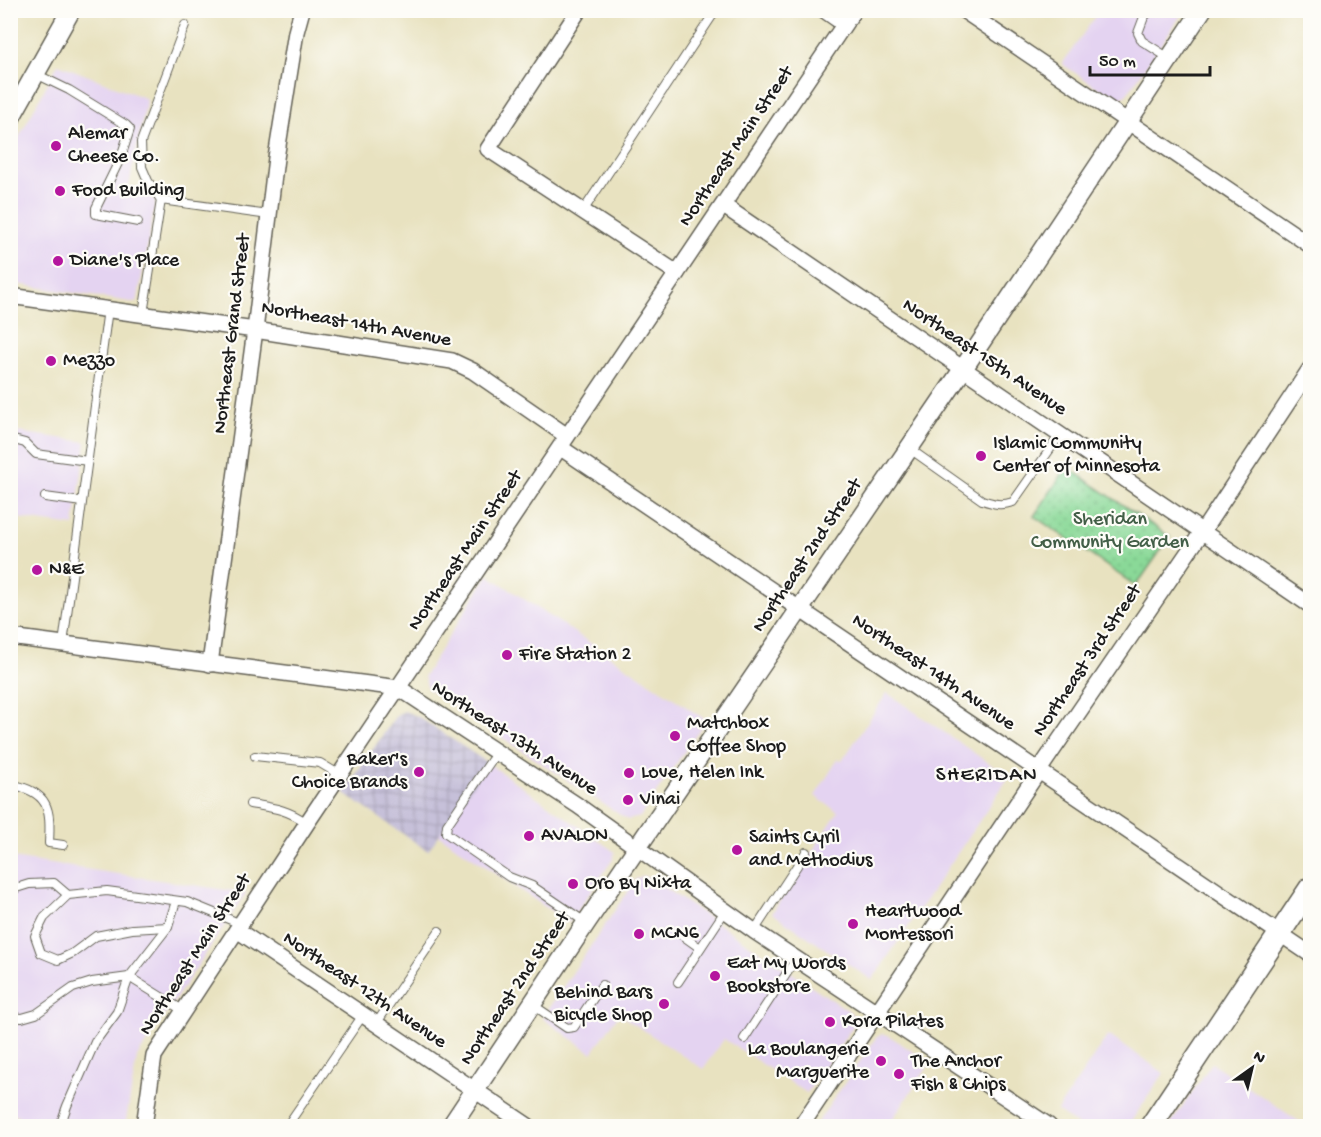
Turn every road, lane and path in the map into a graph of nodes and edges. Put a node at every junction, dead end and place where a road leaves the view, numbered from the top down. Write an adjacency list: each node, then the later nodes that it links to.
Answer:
1 (71, 10): 13 (street)
2 (302, 10): 19 (street, Northeast Grand Street)
3 (579, 10): 18 (street)
4 (716, 10): 18 (lane)
5 (824, 10): 10 (street)
6 (854, 10): 10 (street, Northeast Main Street)
7 (963, 10): 15 (street)
8 (1151, 10): 12 (lane)
9 (1202, 10): 12 (street, Northeast 2nd Street)
10 (844, 24): 17 (street, Northeast Main Street)
11 (185, 25): 16 (lane)
12 (1169, 58): 15 (street, Northeast 2nd Street)
13 (36, 74): 14 (street); 20 (lane)
14 (13, 109)
15 (1127, 121): 21 (street); 27 (street, Northeast 2nd Street)
16 (162, 200): 19 (lane); 25 (lane)
17 (724, 206): 22 (street, Northeast Main Street); 27 (street, Northeast 15th Avenue)
18 (583, 211): 22 (street)
19 (269, 215): 26 (street, Northeast Grand Street)
20 (138, 222)
21 (1311, 245)
22 (677, 273): 31 (street, Northeast Main Street)
23 (10, 296): 24 (street, Northeast 14th Avenue)
24 (108, 309): 25 (street, Northeast 14th Avenue); 33 (lane)
25 (143, 314): 26 (street, Northeast 14th Avenue)
26 (255, 330): 31 (street, Northeast 14th Avenue); 41 (street, Northeast Grand Street)
27 (963, 369): 29 (street, Northeast 15th Avenue); 32 (street, Northeast 2nd Street)
28 (1311, 369): 36 (street, Northeast 3rd Street)
29 (1060, 435): 32 (lane); 36 (street, Northeast 15th Avenue)
30 (10, 439): 33 (lane)
31 (564, 442): 38 (street, Northeast 14th Avenue); 42 (street, Northeast Main Street)
32 (909, 448): 38 (street, Northeast 2nd Street)
33 (88, 461): 35 (lane)
34 (45, 497): 35 (lane)
35 (82, 502): 40 (lane)
36 (1202, 532): 37 (street, Northeast 15th Avenue); 45 (street, Northeast 3rd Street)
37 (1311, 605)
38 (800, 608): 45 (street, Northeast 14th Avenue); 51 (street, Northeast 2nd Street)
39 (10, 637): 40 (street, Northeast 13th Avenue)
40 (63, 644): 41 (street, Northeast 13th Avenue)
41 (210, 664): 42 (street, Northeast 13th Avenue)
42 (399, 688): 43 (street, Northeast 13th Avenue); 46 (street, Northeast Main Street)
43 (496, 752): 51 (street, Northeast 13th Avenue); 58 (lane)
44 (255, 756): 46 (lane)
45 (1039, 771): 64 (street, Northeast 14th Avenue); 73 (street, Northeast 3rd Street)
46 (341, 776): 49 (street, Northeast Main Street)
47 (10, 784): 50 (lane)
48 (250, 804): 49 (lane)
49 (307, 824): 60 (street, Northeast Main Street)
50 (63, 845)
51 (638, 849): 57 (street, Northeast 13th Avenue); 58 (street, Northeast 2nd Street)
52 (806, 852): 62 (lane)
53 (1311, 888): 64 (main road)
54 (10, 890): 55 (lane)
55 (68, 896): 56 (lane); 59 (lane)
56 (176, 901): 59 (lane); 60 (lane)
57 (725, 911): 62 (street, Northeast 13th Avenue); 65 (lane)
58 (586, 923): 71 (street, Northeast 2nd Street)
59 (168, 927): 68 (lane)
60 (239, 927): 72 (street, Northeast Main Street); 74 (street, Northeast 12th Avenue)
61 (439, 931): 76 (lane)
62 (754, 931): 67 (street, Northeast 13th Avenue)
63 (679, 933): 65 (lane)
64 (1280, 933): 66 (street, Northeast 14th Avenue); 86 (main road)
65 (700, 948): 69 (lane)
66 (1311, 954)
67 (796, 959): 73 (street, Northeast 13th Avenue); 77 (lane)
68 (129, 977): 72 (lane); 75 (lane); 79 (lane)
69 (678, 982)
70 (602, 985): 71 (lane)
71 (533, 1005): 78 (street, Northeast 2nd Street)
72 (185, 1011): 80 (street, Northeast Main Street)
73 (879, 1012): 84 (street, Northeast 3rd Street); 85 (street, Northeast 13th Avenue)
74 (363, 1015): 76 (street, Northeast 12th Avenue); 81 (lane)
75 (10, 1017)
76 (376, 1024): 78 (street, Northeast 12th Avenue)
77 (744, 1039)
78 (475, 1091): 82 (street, Northeast 2nd Street); 83 (street, Northeast 12th Avenue)
79 (60, 1126)
80 (144, 1126)
81 (287, 1126)
82 (451, 1126)
83 (528, 1126)
84 (801, 1126)
85 (1049, 1126)
86 (1151, 1126)

